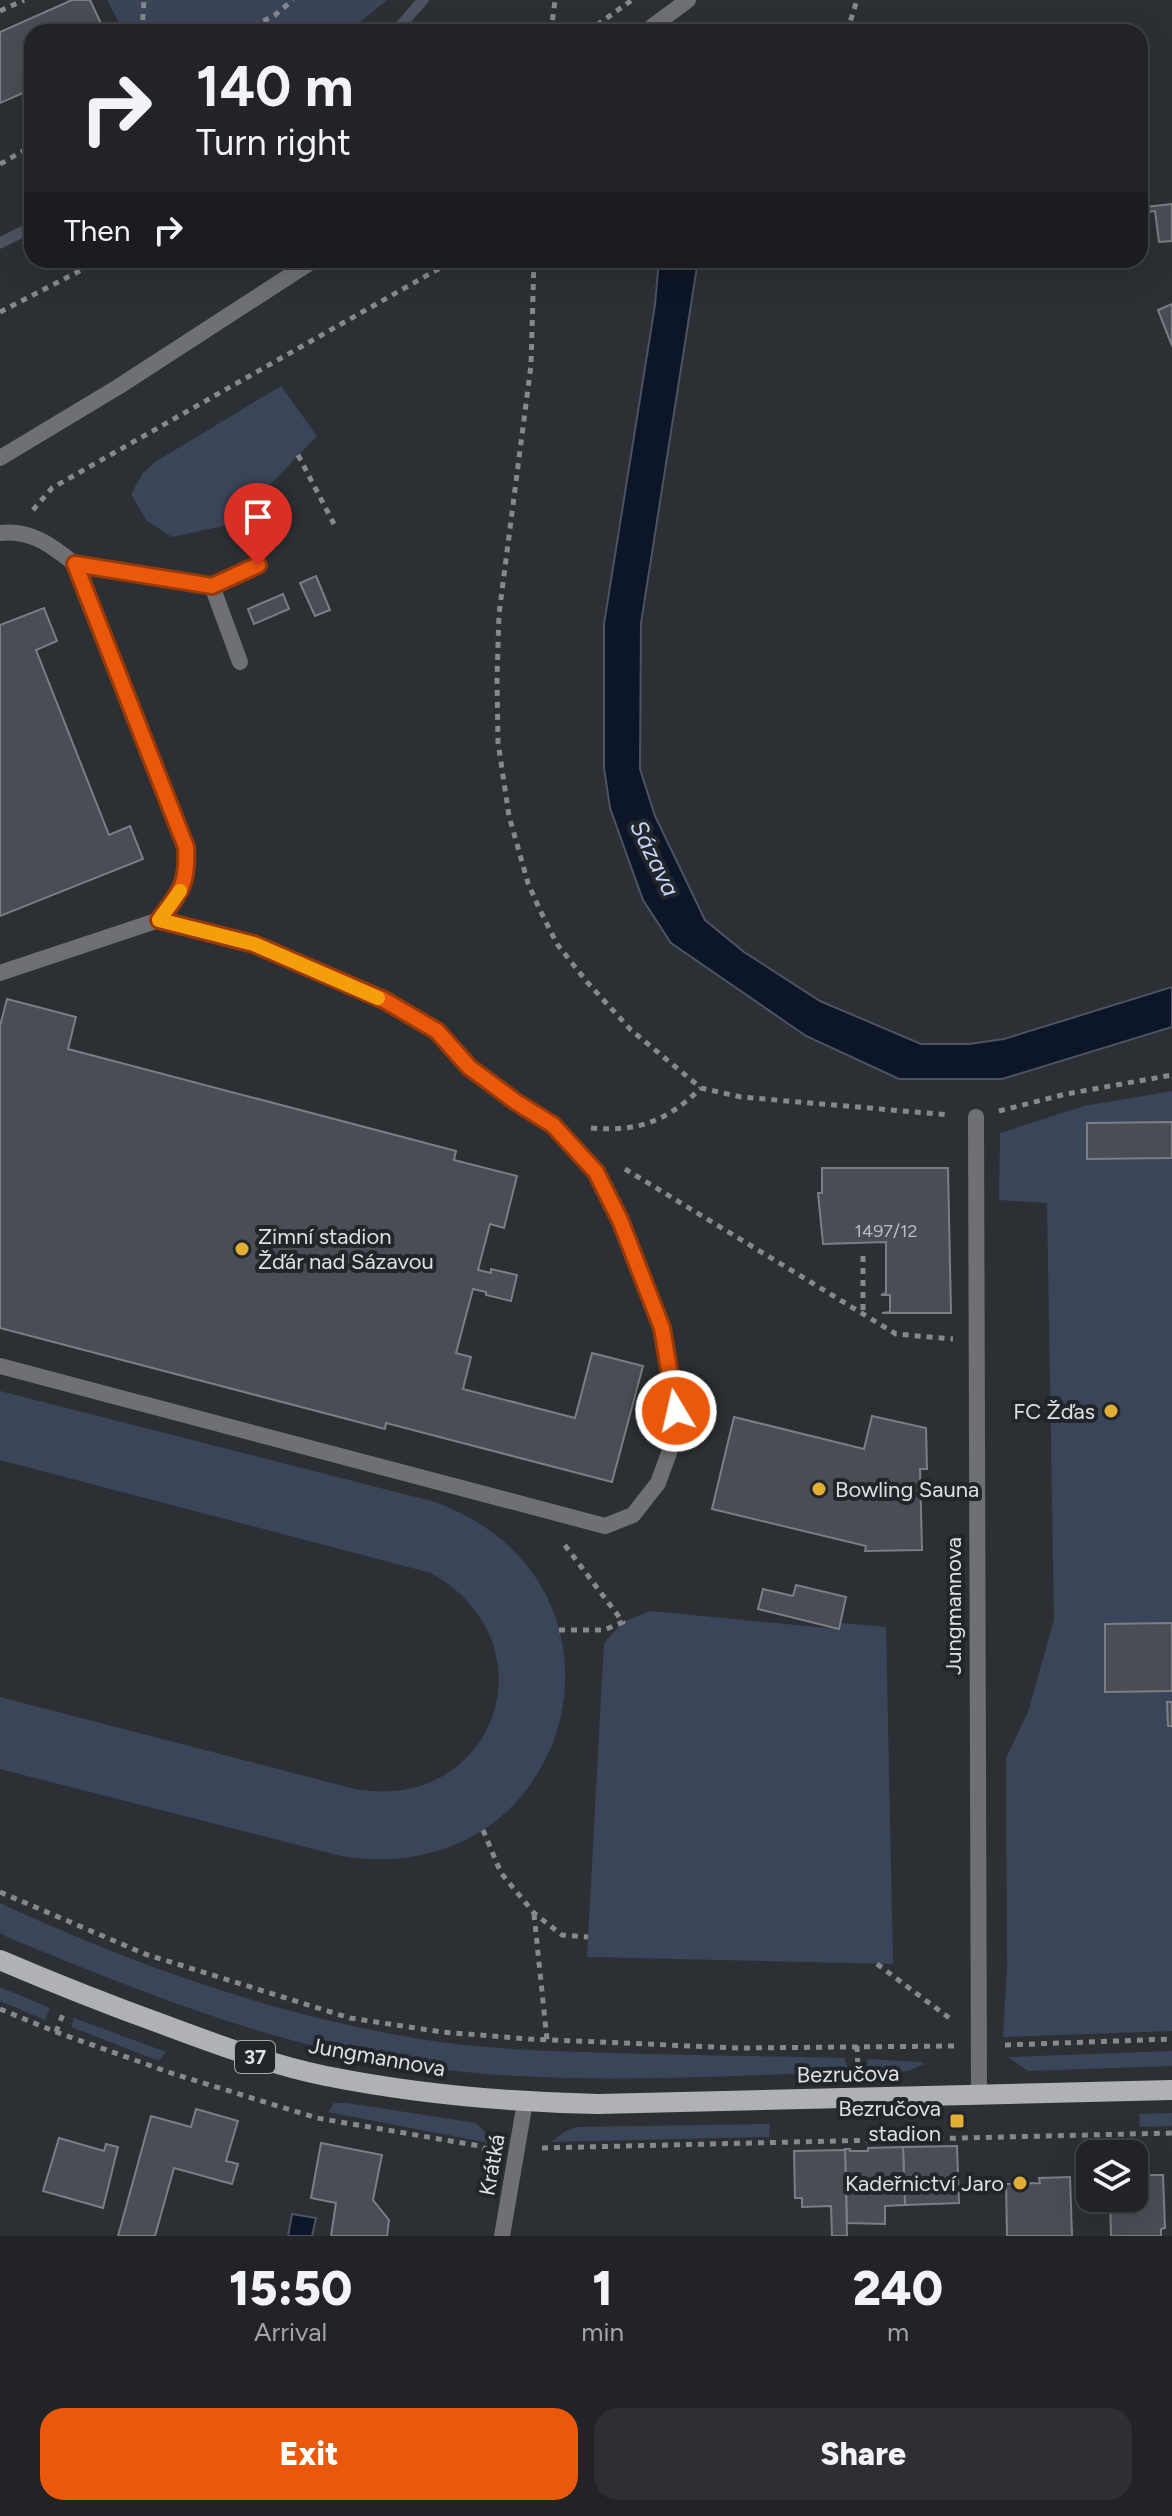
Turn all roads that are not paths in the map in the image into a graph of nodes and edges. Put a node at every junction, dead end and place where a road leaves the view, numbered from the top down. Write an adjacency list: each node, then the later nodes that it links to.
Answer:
1 (688, 0): 2 (street)
2 (656, 24)
3 (302, 268): 4 (street)
4 (0, 458)
5 (8, 532): 6 (street)
6 (75, 564): 8 (street); 10 (street)
7 (258, 565): 8 (street)
8 (212, 586): 9 (street)
9 (240, 662)
10 (159, 920): 11 (street); 13 (street)
11 (0, 973)
12 (976, 1117): 16 (street, Jungmannova)
13 (0, 1366)
14 (0, 1960): 17 (main road, Jungmannova / 37)
15 (1172, 2090): 16 (main road, Bezručova / 37)
16 (979, 2095): 17 (main road, Bezručova / 37)
17 (525, 2102): 18 (street, Krátká)
18 (502, 2236)

